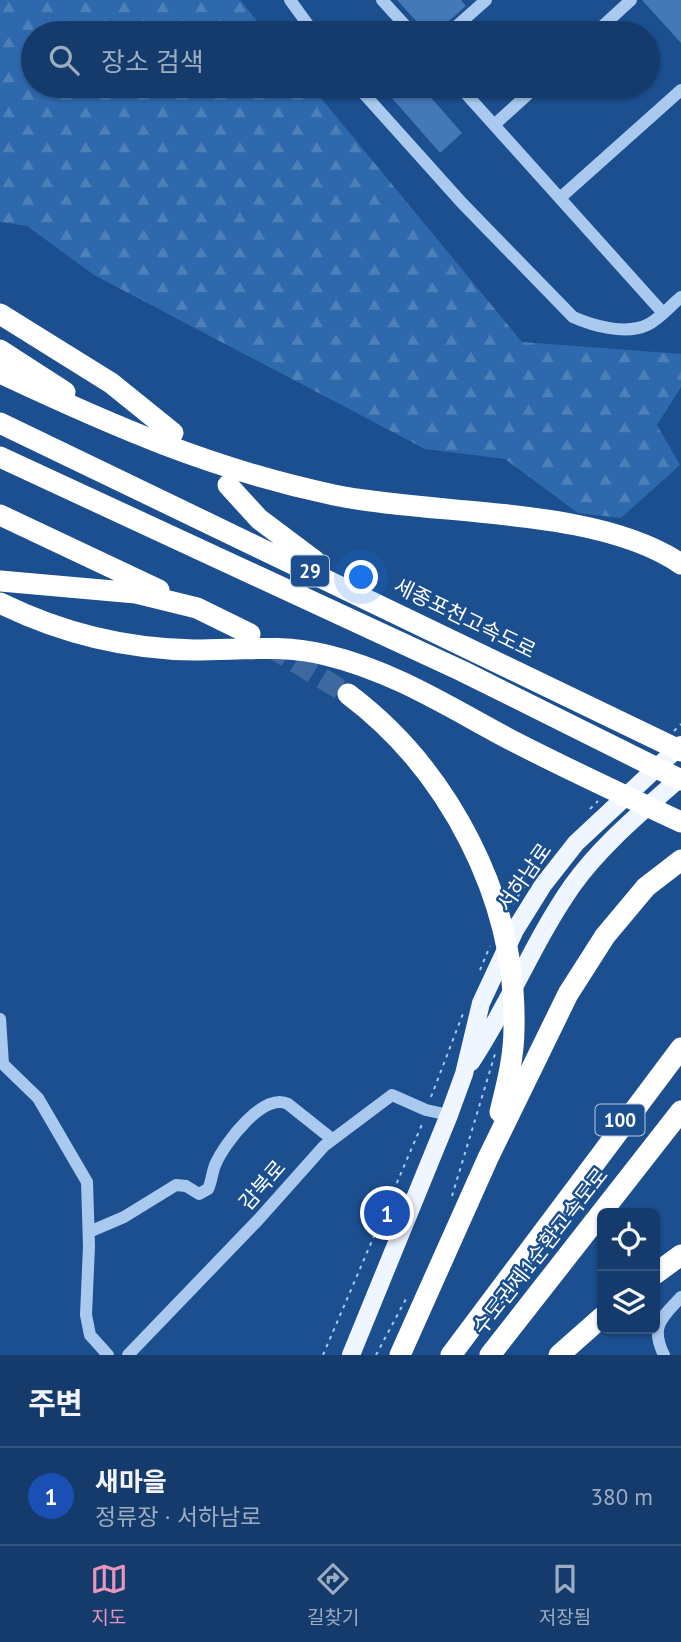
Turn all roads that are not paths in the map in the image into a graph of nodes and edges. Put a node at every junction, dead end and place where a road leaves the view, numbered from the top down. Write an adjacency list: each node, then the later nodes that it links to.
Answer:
1 (290, 0): 5 (street)
2 (382, 0): 6 (street)
3 (486, 0): 7 (street)
4 (631, 0): 8 (street)
5 (305, 21)
6 (401, 21)
7 (462, 21)
8 (608, 21)
9 (681, 90): 14 (street)
10 (368, 98): 16 (street)
11 (470, 98): 13 (street)
12 (524, 98): 13 (street)
13 (494, 125): 14 (street)
14 (560, 198): 16 (street)
15 (681, 296): 16 (street)
16 (663, 313)
17 (0, 314): 22 (highway)
18 (0, 350): 21 (highway)
19 (0, 373): 21 (highway)
20 (0, 423): 28 (highway, 세종포천고속도로 / 29)
21 (118, 429): 26 (highway)
22 (173, 433)
23 (0, 457): 35 (highway, 29)
24 (228, 485): 28 (highway)
25 (0, 515): 30 (highway)
26 (681, 564)
27 (0, 581): 30 (highway)
28 (374, 601): 34 (highway, 세종포천고속도로 / 29)
29 (0, 603): 36 (highway)
30 (197, 608): 31 (highway)
31 (250, 634)
32 (348, 694): 45 (highway)
33 (681, 745): 41 (main road, 서하남로)
34 (681, 751)
35 (681, 779): 41 (main road, 서하남로)
36 (681, 822)
37 (681, 860): 45 (highway)
38 (0, 1019): 47 (street)
39 (681, 1032): 46 (highway, 수도권제1순환고속도로 / 100)
40 (681, 1048): 46 (highway, 수도권제1순환고속도로 / 100)
41 (464, 1073): 43 (main road, 서하남로)
42 (681, 1111): 57 (highway, 수도권제1순환고속도로 / 100)
43 (449, 1115): 44 (street, 감북로); 54 (main road, 서하남로)
44 (332, 1139): 47 (street); 53 (street, 감북로)
45 (488, 1158): 55 (highway)
46 (559, 1209): 56 (highway, 수도권제1순환고속도로 / 100)
47 (89, 1232): 52 (street)
48 (681, 1255): 49 (highway)
49 (659, 1271)
50 (681, 1297): 59 (street)
51 (597, 1321): 58 (highway)
52 (108, 1355)
53 (128, 1355)
54 (351, 1355)
55 (400, 1355)
56 (451, 1355)
57 (490, 1355)
58 (559, 1355)
59 (664, 1355)

